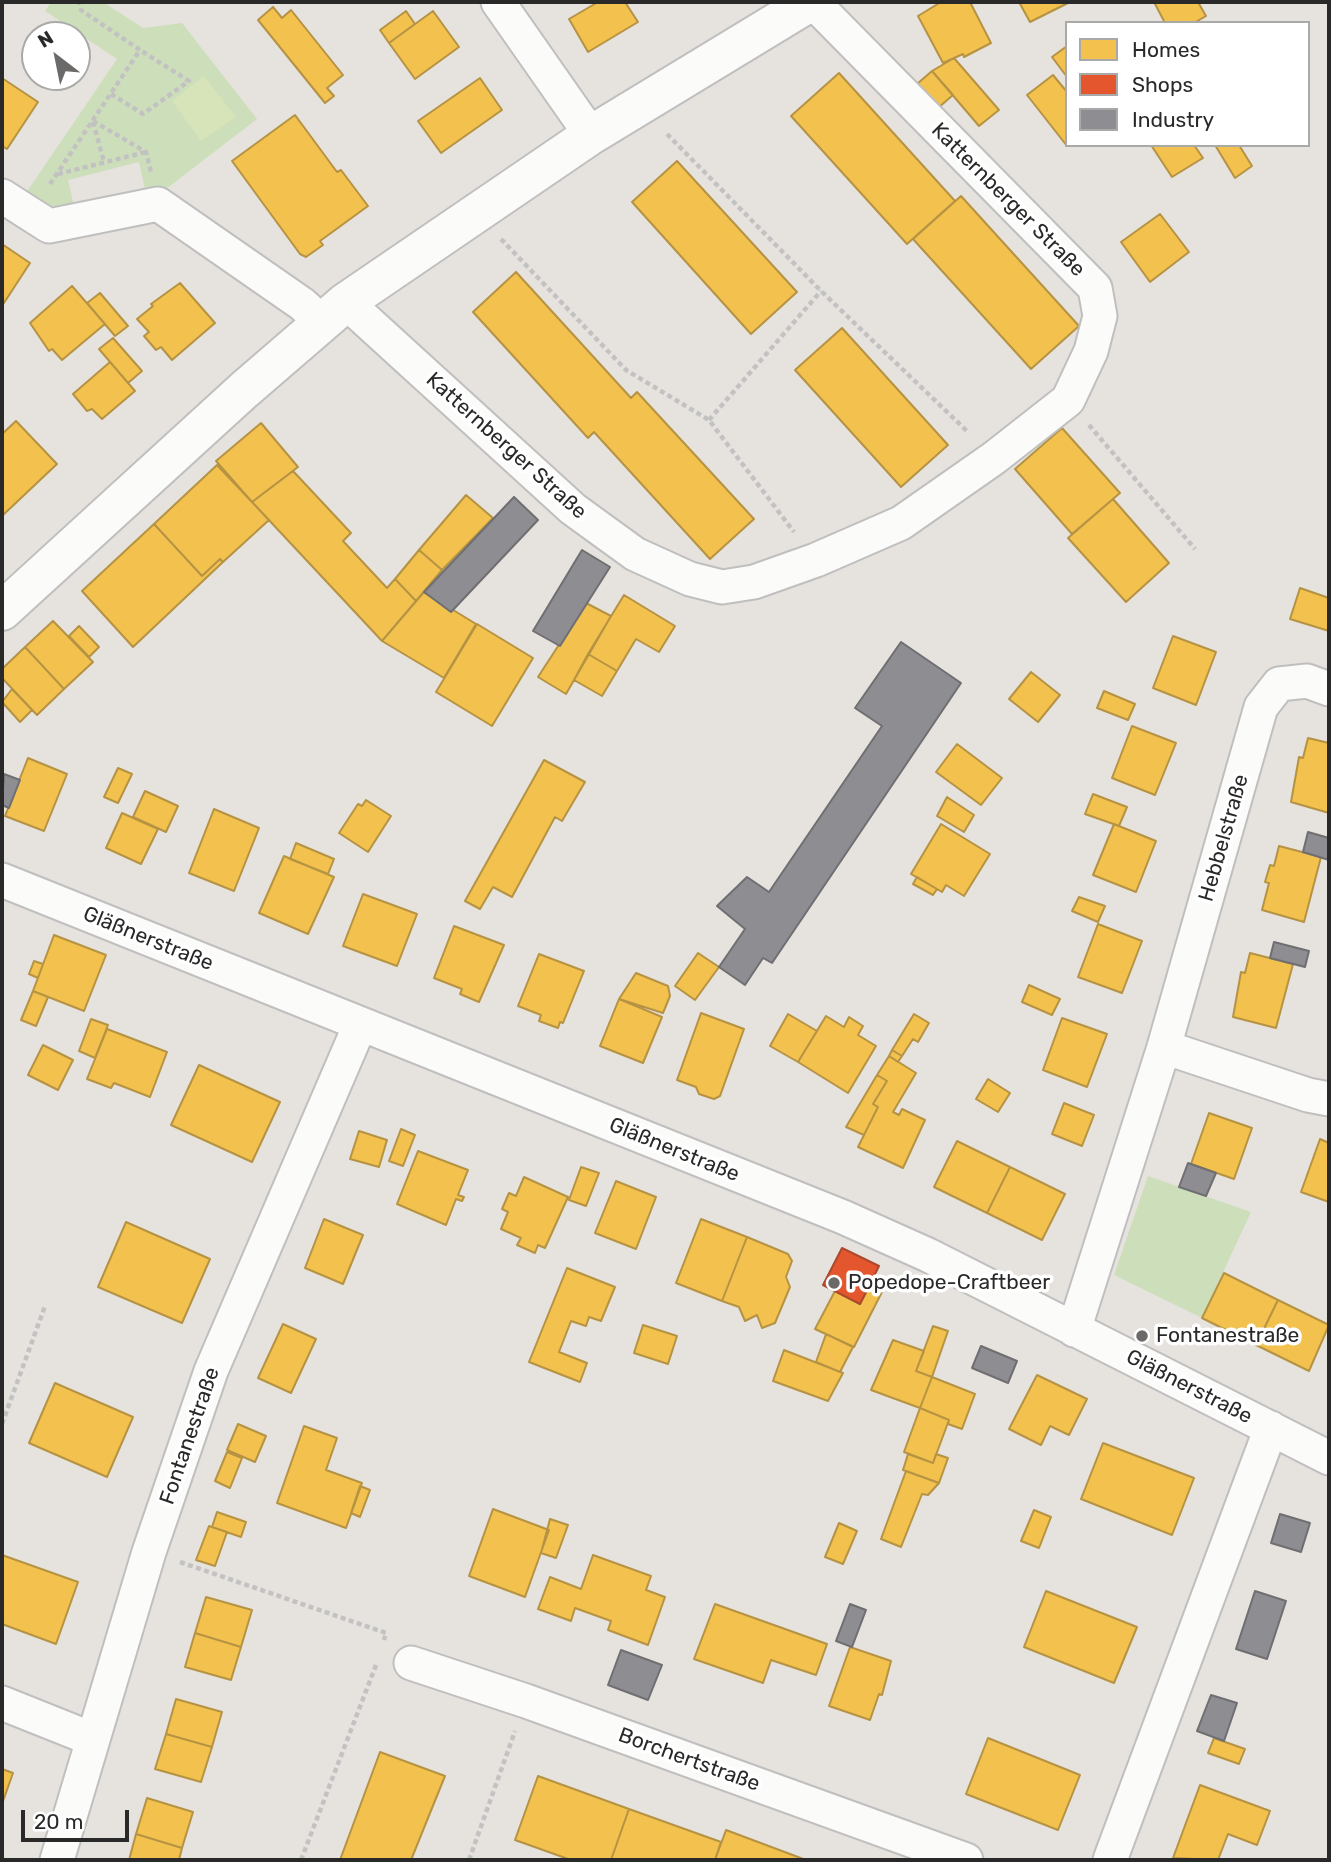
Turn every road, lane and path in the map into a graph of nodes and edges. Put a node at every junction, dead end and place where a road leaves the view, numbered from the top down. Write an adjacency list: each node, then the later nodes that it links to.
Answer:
1 (79, 2): 4 (path)
2 (498, 2): 8 (street)
3 (812, 2): 6 (street, Katternberger Straße); 18 (street, Katternberger Straße)
4 (140, 50): 5 (path); 5 (path)
5 (111, 94): 7 (path)
6 (639, 106): 8 (street, Katternberger Straße); 16 (path)
7 (93, 121): 9 (path); 10 (path); 11 (path)
8 (592, 135): 14 (street, Katternberger Straße)
9 (146, 152): 10 (path); 13 (path)
10 (104, 162): 11 (path)
11 (57, 174): 15 (path)
12 (2, 196): 15 (street)
13 (158, 204): 15 (street); 17 (street)
14 (477, 213): 17 (street, Katternberger Straße); 19 (path)
15 (30, 214)
16 (821, 291): 19 (path); 20 (path)
17 (334, 312): 18 (street, Katternberger Straße); 23 (street, Katternberger Straße)
18 (1068, 400): 22 (path)
19 (709, 419): 21 (path)
20 (970, 433)
21 (784, 519)
22 (1195, 549)
23 (2, 611)
24 (1329, 689): 27 (street, Hebbelstraße)
25 (2, 880): 26 (street, Gläßnerstraße)
26 (360, 1025): 30 (street, Gläßnerstraße); 38 (street, Fontanestraße)
27 (1164, 1047): 28 (street); 30 (street, Hebbelstraße)
28 (1329, 1099)
29 (45, 1306): 31 (path)
30 (1074, 1330): 32 (street, Gläßnerstraße)
31 (2, 1424)
32 (1271, 1428): 33 (street, Gläßnerstraße); 43 (street)
33 (1329, 1458)
34 (195, 1567): 35 (path)
35 (396, 1659): 36 (street, Borchertstraße); 40 (path)
36 (526, 1701): 41 (path); 42 (street, Borchertstraße)
37 (2, 1703): 38 (street)
38 (92, 1739): 39 (street, Fontanestraße)
39 (57, 1860)
40 (301, 1860)
41 (468, 1860)
42 (966, 1860)
43 (1110, 1860)

